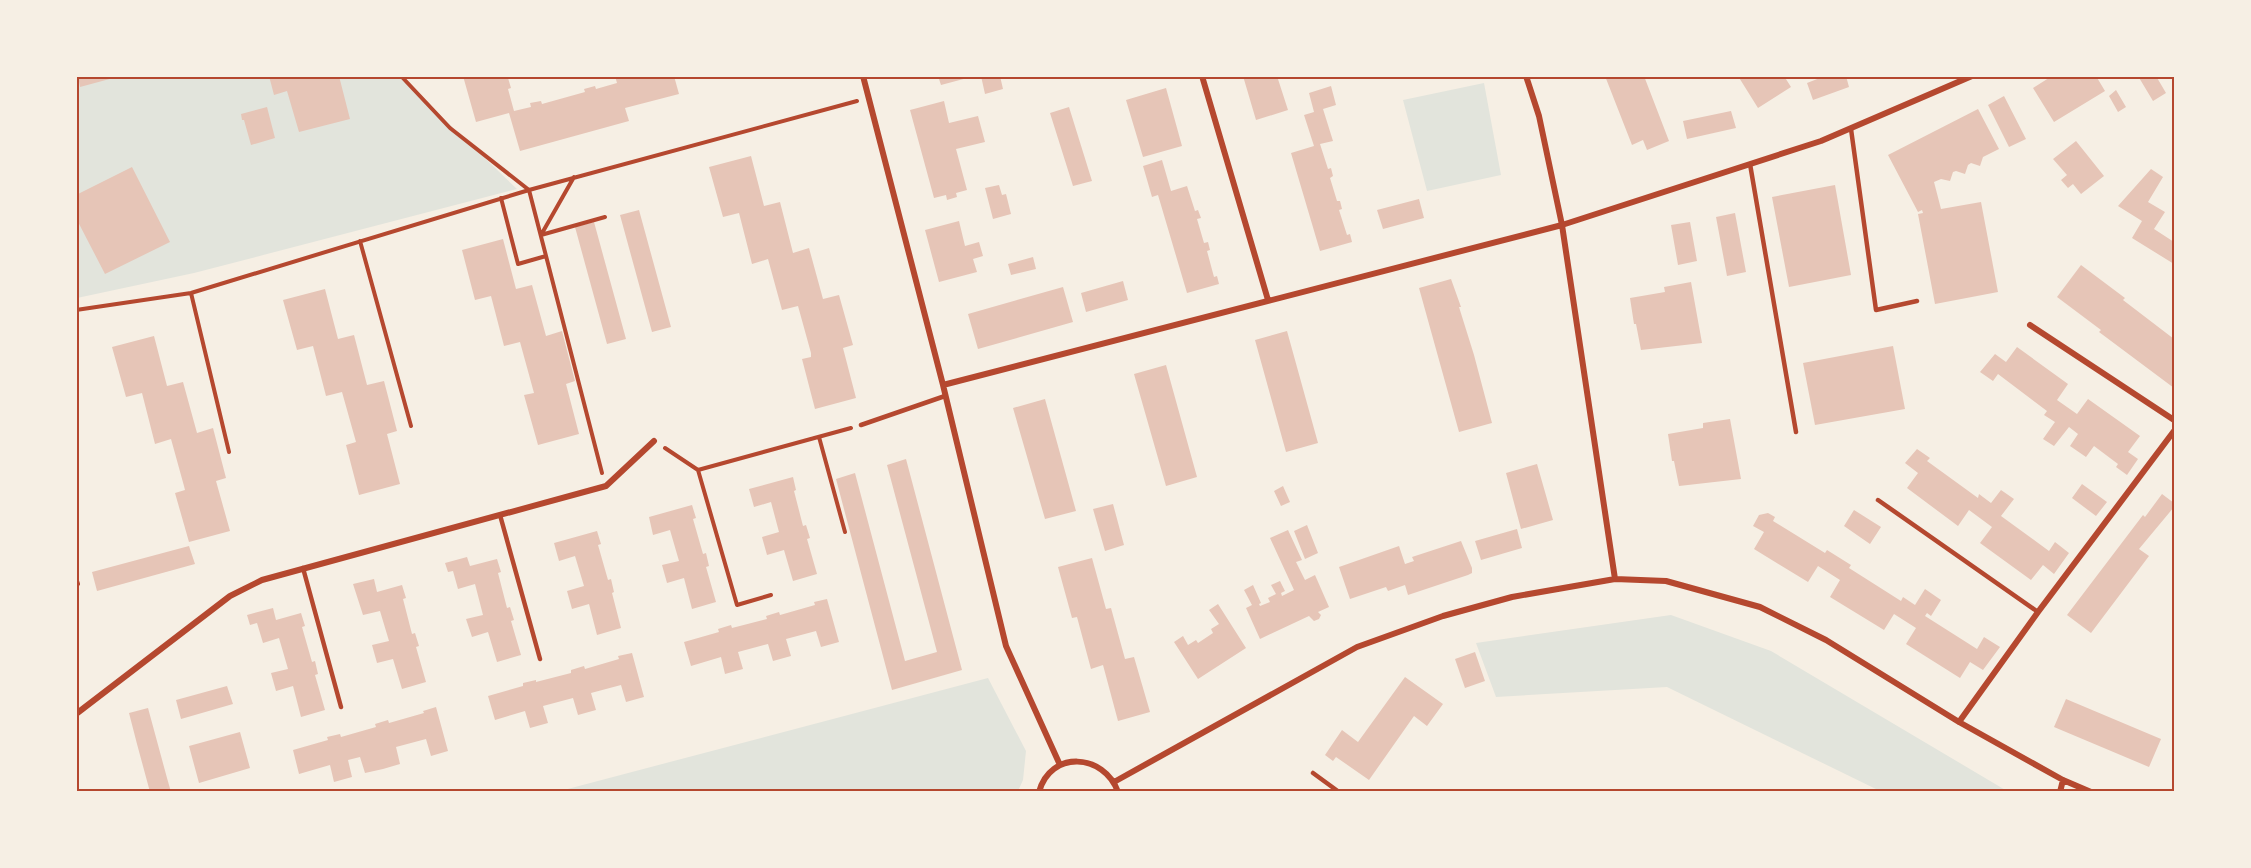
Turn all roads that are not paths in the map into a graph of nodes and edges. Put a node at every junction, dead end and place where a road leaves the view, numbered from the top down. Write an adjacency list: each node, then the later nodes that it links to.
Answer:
1 (863, 76): 11 (street)
2 (1202, 76): 8 (street)
3 (1526, 76): 7 (street)
4 (1972, 76): 5 (street)
5 (1851, 129): 6 (street); 9 (lane)
6 (1750, 164): 7 (street); 16 (lane)
7 (1562, 225): 8 (street); 21 (street)
8 (1268, 300): 11 (street)
9 (1917, 302)
10 (2030, 325): 13 (street)
11 (943, 385): 12 (street)
12 (945, 396): 14 (lane); 27 (street)
13 (2175, 420)
14 (861, 425)
15 (2175, 431): 22 (street)
16 (1796, 432)
17 (654, 441): 19 (street)
18 (1878, 500): 22 (lane)
19 (500, 515): 20 (street); 23 (lane)
20 (303, 568): 24 (lane); 25 (street)
21 (1615, 579): 26 (street); 30 (street)
22 (2038, 612): 26 (street)
23 (540, 659)
24 (341, 707)
25 (76, 714)
26 (1959, 722): 29 (street)
27 (1060, 765): 30 (street); 31 (street)
28 (1313, 772): 33 (lane)
29 (2063, 780): 34 (street); 35 (street)
30 (1114, 782): 32 (street)
31 (1039, 792)
32 (1118, 792)
33 (1340, 792)
34 (2060, 792)
35 (2091, 792)

